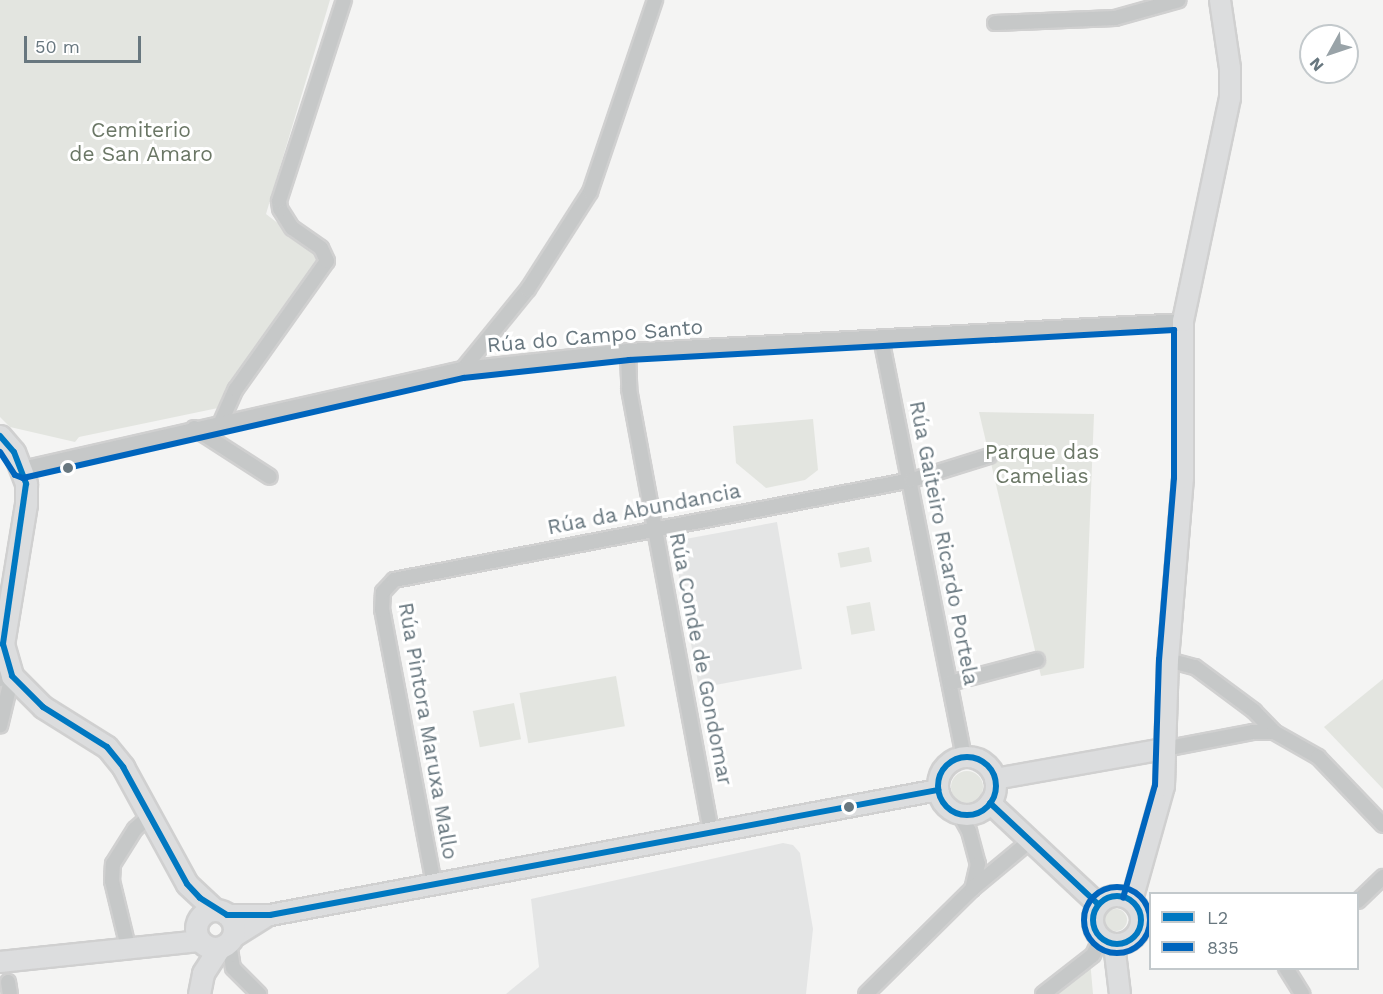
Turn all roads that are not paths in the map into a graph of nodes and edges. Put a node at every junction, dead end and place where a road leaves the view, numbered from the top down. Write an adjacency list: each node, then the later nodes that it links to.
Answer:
1 (344, 0): 10 (street)
2 (656, 0): 9 (street)
3 (1179, 0): 5 (street)
4 (1220, 0): 6 (main road)
5 (995, 23)
6 (1183, 321): 7 (street, Rúa do Campo Santo); 20 (main road)
7 (881, 338): 8 (street, Rúa do Campo Santo); 16 (street, Rúa Gaiteiro Ricardo Portela)
8 (628, 351): 9 (street, Rúa do Campo Santo); 17 (street, Rúa Conde de Gondomar)
9 (463, 369): 10 (street, Rúa do Campo Santo)
10 (221, 422): 11 (street, Rúa do Campo Santo)
11 (194, 428): 14 (street, Rúa do Campo Santo); 15 (street)
12 (0, 435): 14 (main road)
13 (989, 456): 16 (street, Rúa da Abundancia)
14 (22, 469): 21 (main road)
15 (270, 477)
16 (912, 480): 17 (street, Rúa da Abundancia); 22 (street, Rúa Gaiteiro Ricardo Portela)
17 (656, 528): 18 (street, Rúa da Abundancia); 33 (street, Rúa Conde de Gondomar)
18 (387, 586): 37 (street, Rúa Pintora Maruxa Mallo)
19 (1037, 660): 22 (street)
20 (1168, 660): 24 (street); 25 (main road)
21 (6, 677): 23 (street); 31 (main road)
22 (950, 683): 26 (street, Rúa Gaiteiro Ricardo Portela)
23 (0, 726)
24 (1274, 732): 25 (street); 32 (street)
25 (1164, 749): 27 (main road); 39 (main road)
26 (964, 757): 27 (main road); 28 (main road)
27 (995, 779): 29 (main road)
28 (938, 790): 30 (main road); 33 (main road)
29 (990, 802): 30 (main road); 34 (main road)
30 (959, 813): 38 (street)
31 (149, 817): 35 (main road); 47 (street)
32 (1383, 825)
33 (711, 833): 37 (main road)
34 (1031, 840): 38 (street); 41 (main road)
35 (168, 855): 42 (main road); 45 (main road)
36 (1383, 877): 40 (street)
37 (434, 884): 43 (main road)
38 (972, 889): 52 (street)
39 (1132, 900): 41 (main road); 44 (main road)
40 (1359, 900)
41 (1098, 904): 46 (main road)
42 (221, 913): 43 (main road); 45 (main road); 45 (main road)
43 (270, 915): 45 (main road)
44 (1146, 925): 46 (main road)
45 (210, 938): 47 (main road); 50 (main road); 51 (street)
46 (1107, 941): 53 (street); 54 (main road)
47 (128, 947): 48 (main road)
48 (0, 962)
49 (1287, 970): 55 (street)
50 (199, 991)
51 (259, 994)
52 (866, 994)
53 (1043, 994)
54 (1120, 994)
55 (1302, 994)

